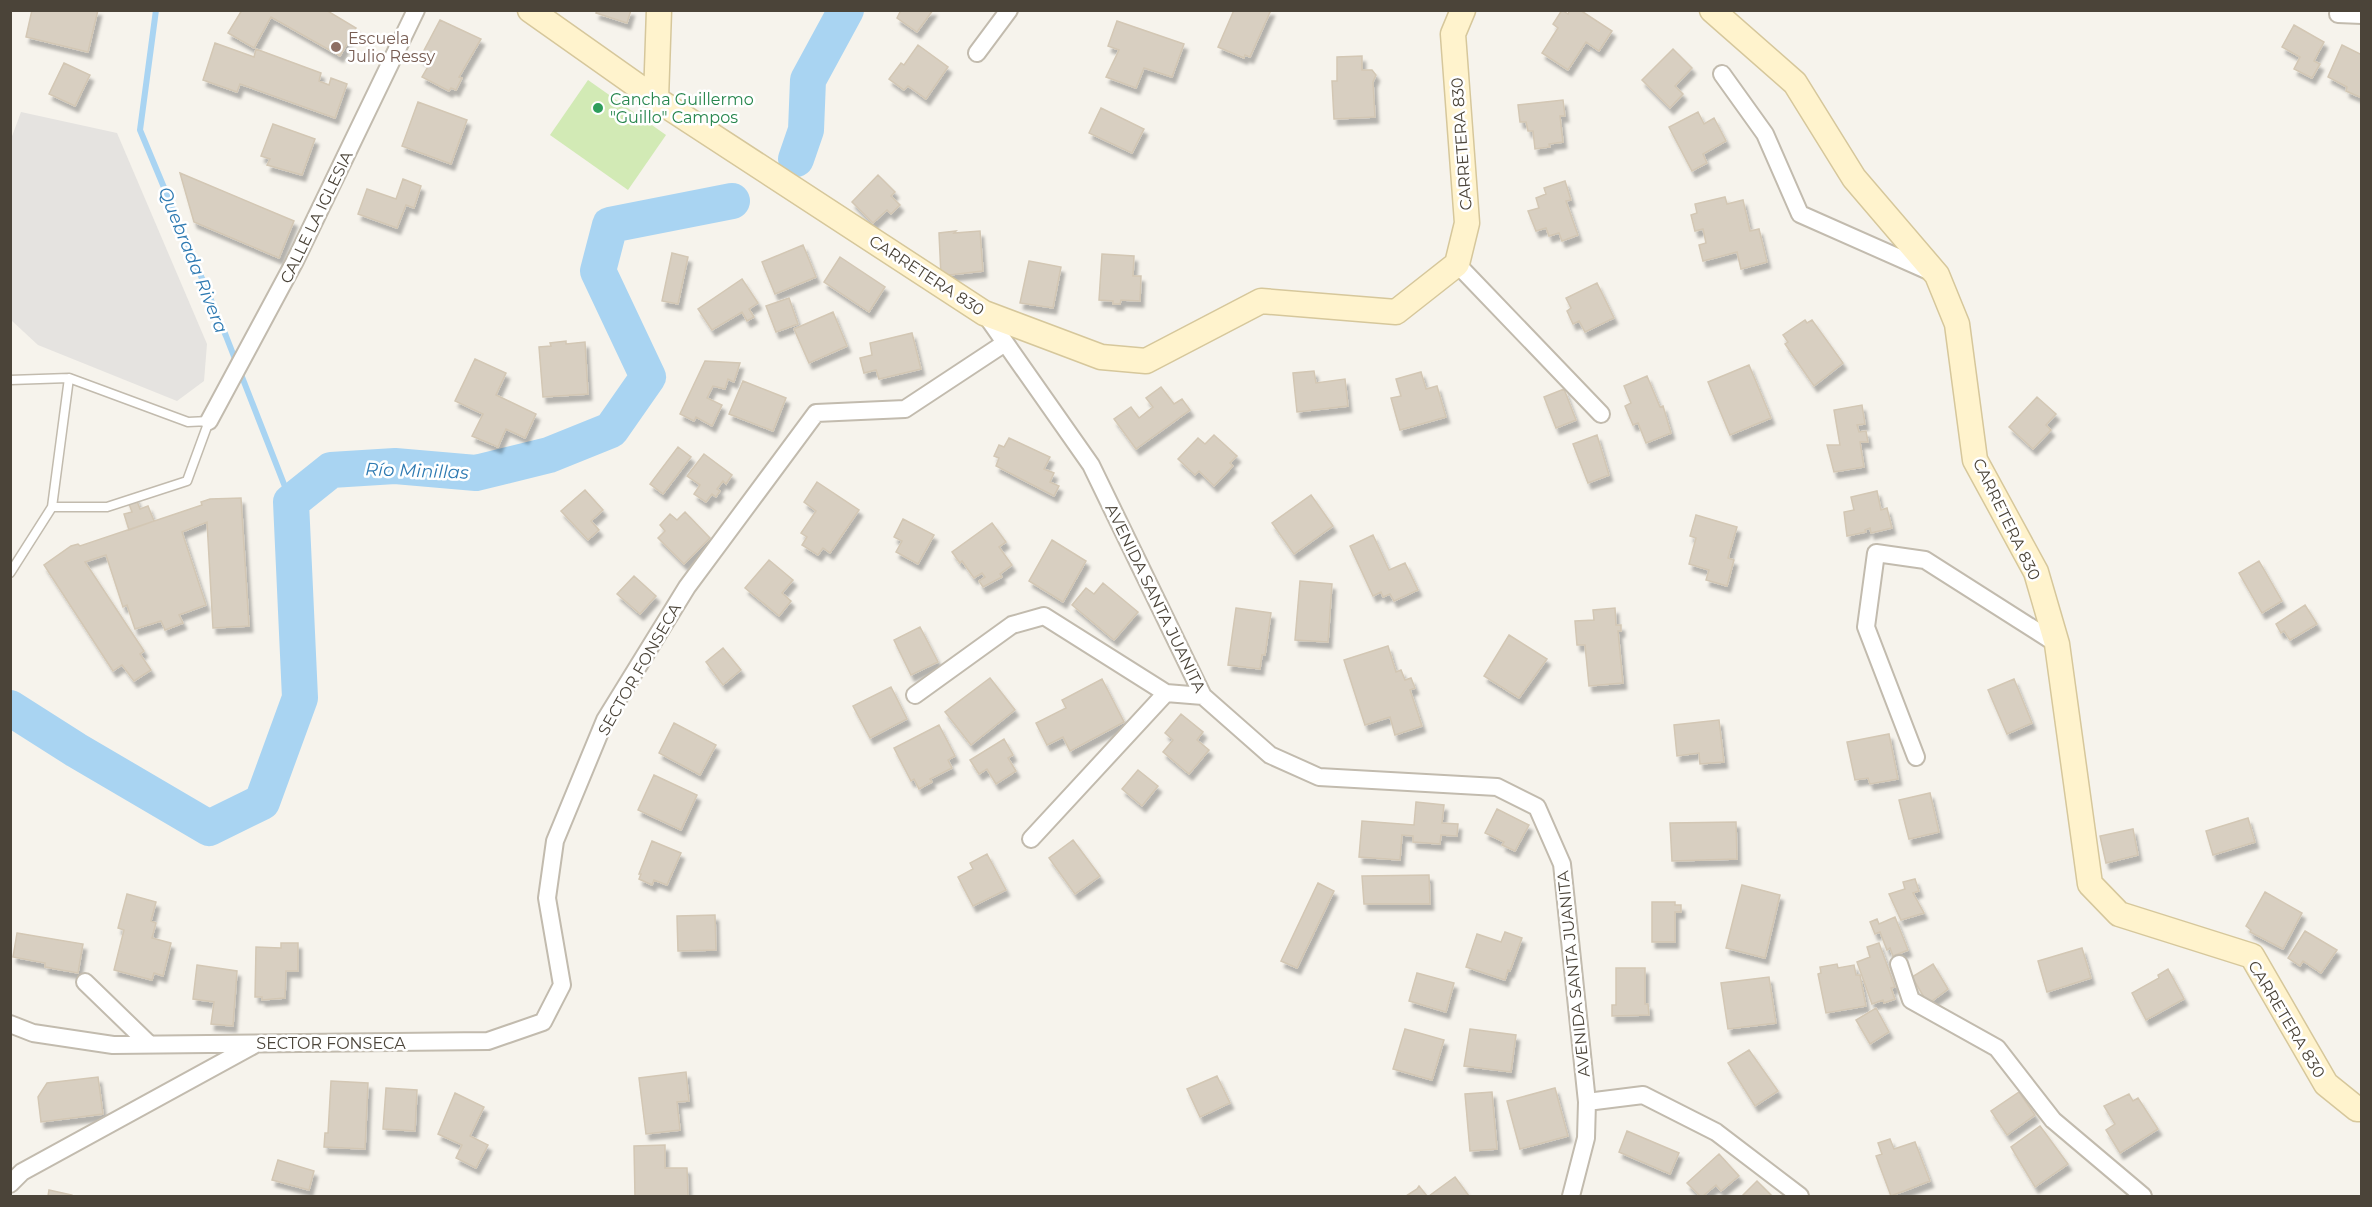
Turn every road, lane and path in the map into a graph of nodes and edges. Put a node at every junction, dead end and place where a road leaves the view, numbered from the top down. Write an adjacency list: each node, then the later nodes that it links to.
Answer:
1 (417, 10): 19 (street, CALLE LA IGLESIA)
2 (530, 10): 11 (street, CARRETERA 830)
3 (659, 10): 11 (street)
4 (1009, 10): 9 (street)
5 (1463, 10): 12 (street, CARRETERA 830)
6 (1712, 10): 13 (street, CARRETERA 830)
7 (2338, 14): 8 (street)
8 (2361, 15)
9 (977, 53)
10 (1722, 74): 13 (street)
11 (656, 99): 14 (street, CARRETERA 830)
12 (1457, 264): 14 (street, CARRETERA 830); 18 (street)
13 (1937, 275): 22 (street, CARRETERA 830)
14 (984, 313): 15 (street, AVENIDA SANTA JUANITA)
15 (1005, 343): 25 (street, AVENIDA SANTA JUANITA); 31 (street, SECTOR FONSECA)
16 (69, 378): 17 (lane); 19 (lane); 20 (lane)
17 (10, 380)
18 (1601, 414)
19 (209, 421): 20 (lane)
20 (52, 507): 21 (lane)
21 (10, 573)
22 (2056, 644): 26 (street); 34 (street, CARRETERA 830)
23 (1166, 693): 24 (street); 25 (street); 27 (street)
24 (915, 694)
25 (1203, 696): 33 (street, AVENIDA SANTA JUANITA)
26 (1916, 758)
27 (1031, 839)
28 (1899, 964): 38 (street)
29 (85, 982): 32 (street)
30 (10, 1024): 32 (street, SECTOR FONSECA)
31 (257, 1043): 32 (street, SECTOR FONSECA); 35 (street)
32 (149, 1044)
33 (1587, 1101): 36 (street, AVENIDA SANTA JUANITA); 37 (street)
34 (2361, 1109)
35 (10, 1184)
36 (1571, 1197)
37 (1800, 1197)
38 (2143, 1197)

